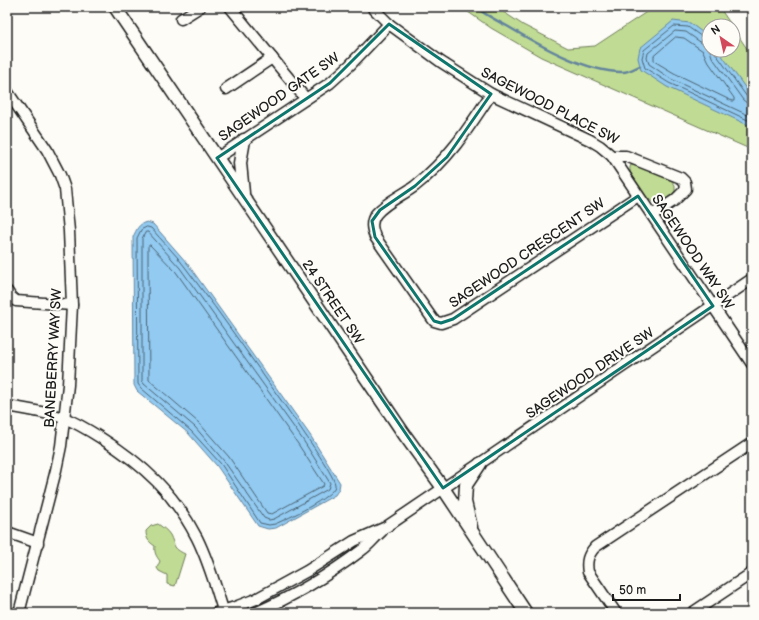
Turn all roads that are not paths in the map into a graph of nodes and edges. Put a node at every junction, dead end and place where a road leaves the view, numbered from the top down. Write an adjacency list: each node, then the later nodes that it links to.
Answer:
1 (115, 7): 14 (street, 24 STREET SW)
2 (200, 7): 5 (street)
3 (230, 7): 7 (street)
4 (372, 7): 6 (street, SAGEWOOD PLACE SW)
5 (181, 19)
6 (389, 24): 10 (street, SAGEWOOD PLACE SW); 11 (street, SAGEWOOD GATE SW)
7 (272, 58): 8 (street); 11 (street)
8 (226, 89)
9 (7, 91): 20 (street, BANEBERRY WAY SW)
10 (491, 94): 13 (street, SAGEWOOD PLACE SW); 16 (street, SAGEWOOD CRESCENT SW)
11 (306, 99): 12 (street, SAGEWOOD GATE SW)
12 (244, 140): 14 (street, SAGEWOOD GATE SW); 15 (street)
13 (612, 156): 16 (street, SAGEWOOD WAY SW); 17 (street, SAGEWOOD PLACE SW)
14 (217, 158): 15 (street, 24 STREET SW)
15 (244, 196): 27 (street, 24 STREET SW)
16 (638, 196): 17 (street, SAGEWOOD WAY SW)
17 (652, 215): 21 (street, SAGEWOOD WAY SW)
18 (752, 280): 21 (street, SAGEWOOD DRIVE SW)
19 (7, 291): 20 (street)
20 (72, 305): 24 (street, BANEBERRY WAY SW)
21 (713, 306): 22 (street, SAGEWOOD WAY SW); 26 (street, SAGEWOOD DRIVE SW)
22 (752, 364)
23 (7, 406): 24 (street)
24 (65, 418): 31 (street, BANEBERRY WAY SW); 34 (street)
25 (752, 443): 39 (street)
26 (480, 464): 27 (street, SAGEWOOD DRIVE SW); 30 (street)
27 (443, 488): 28 (street, SAGEWOOD DRIVE SW); 30 (street, 24 STREET SW)
28 (386, 527): 34 (street); 37 (street)
29 (7, 532): 31 (street)
30 (473, 534): 38 (street, 24 STREET SW)
31 (38, 543): 36 (street, BANEBERRY WAY SW)
32 (752, 573): 40 (street)
33 (7, 612): 35 (street)
34 (221, 612)
35 (11, 613)
36 (19, 613)
37 (255, 613)
38 (526, 613)
39 (616, 613)
40 (692, 613)

